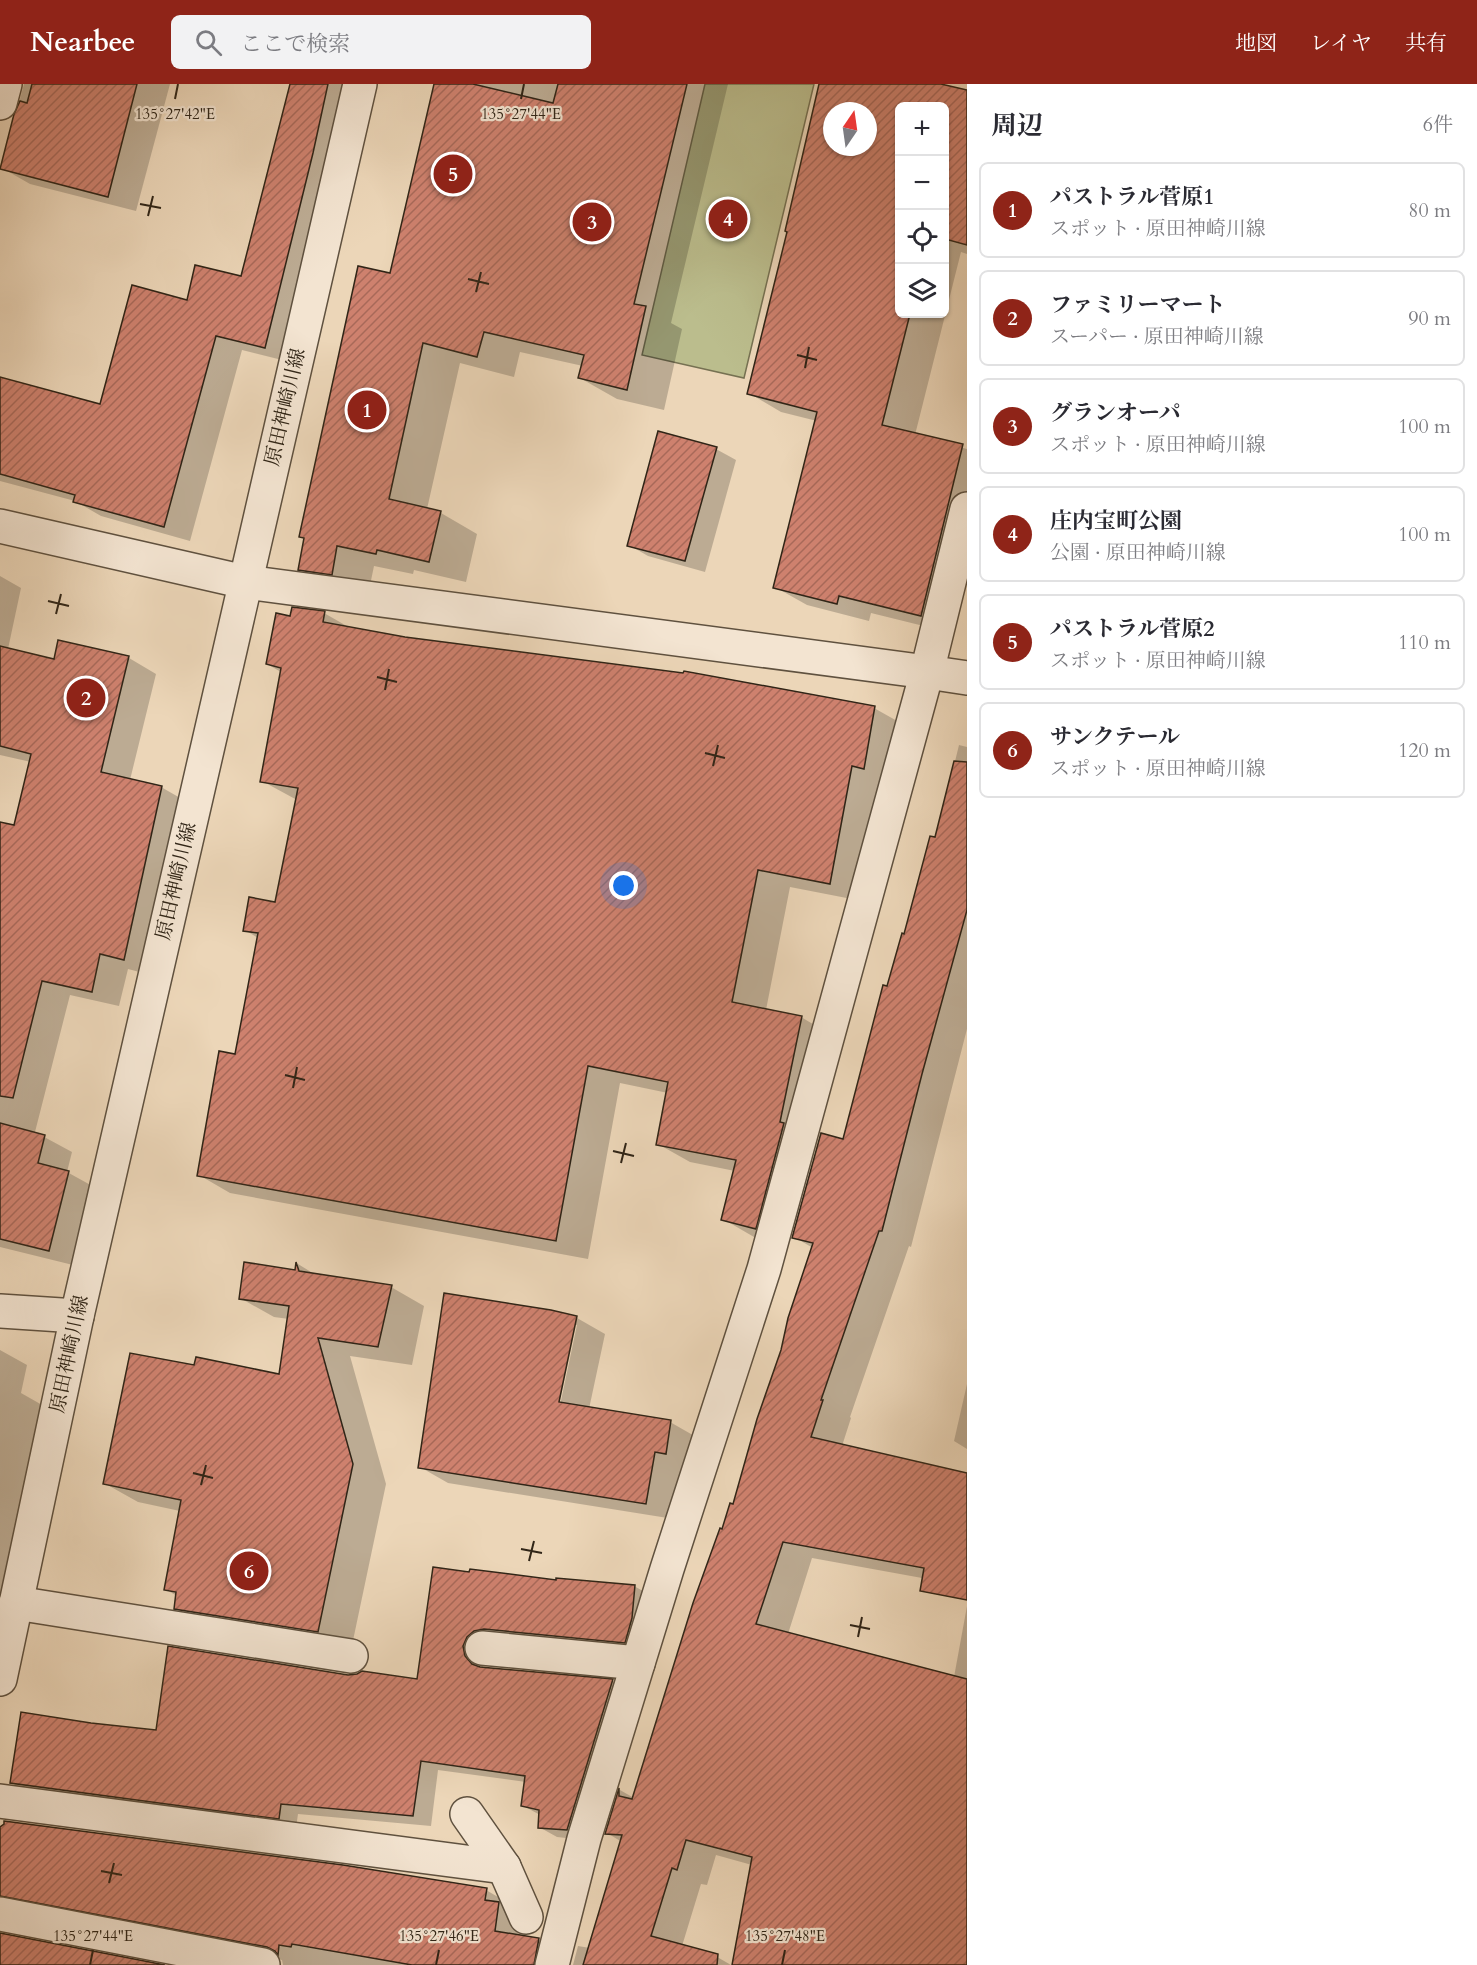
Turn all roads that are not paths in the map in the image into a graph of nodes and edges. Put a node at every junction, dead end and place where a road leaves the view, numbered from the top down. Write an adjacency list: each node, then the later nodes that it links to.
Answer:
1 (6, 84): 3 (street)
2 (360, 84): 6 (street, 原田神崎川線)
3 (0, 103)
4 (967, 509): 7 (street)
5 (0, 526): 6 (street)
6 (245, 582): 7 (street); 10 (street, 原田神崎川線)
7 (927, 672): 8 (street); 14 (street)
8 (967, 678)
9 (0, 1311): 10 (street)
10 (77, 1316): 11 (street, 原田神崎川線)
11 (16, 1603): 13 (street); 15 (street, 原田神崎川線)
12 (483, 1648): 14 (street)
13 (351, 1656)
14 (638, 1663): 22 (street)
15 (0, 1679)
16 (0, 1801): 18 (street)
17 (466, 1814): 18 (street)
18 (504, 1867): 20 (street)
19 (0, 1914): 21 (street)
20 (526, 1917)
21 (263, 1965)
22 (552, 1965)

